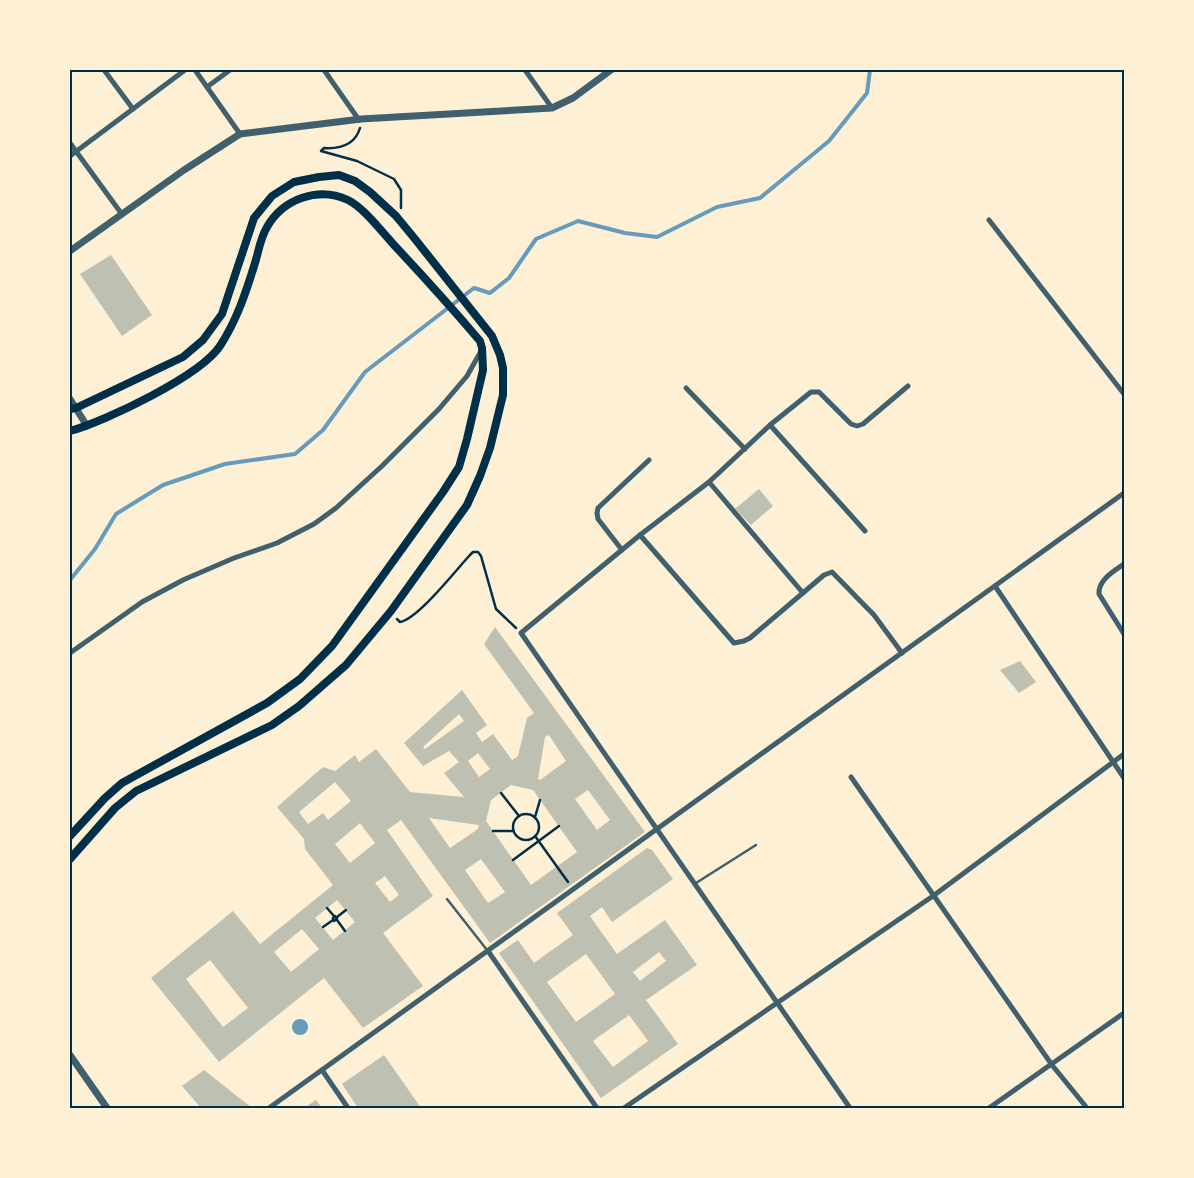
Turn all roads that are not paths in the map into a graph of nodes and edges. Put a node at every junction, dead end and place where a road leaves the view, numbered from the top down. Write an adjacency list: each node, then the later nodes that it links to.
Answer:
1 (104, 70): 10 (street)
2 (185, 70): 10 (street)
3 (195, 70): 8 (street)
4 (230, 70): 8 (street)
5 (324, 70): 11 (street)
6 (525, 70): 9 (street)
7 (610, 70): 9 (street)
8 (207, 87): 12 (street)
9 (552, 108): 11 (street)
10 (133, 109): 14 (street)
11 (360, 120): 12 (street)
12 (240, 134): 16 (street)
13 (70, 143): 14 (street)
14 (76, 152): 15 (street); 16 (street)
15 (70, 156)
16 (121, 213): 18 (street)
17 (989, 220): 24 (street)
18 (70, 251)
19 (481, 345): 20 (main road); 21 (street); 28 (main road)
20 (483, 370): 21 (street); 48 (main road)
21 (467, 376): 41 (street)
22 (908, 386): 27 (street)
23 (686, 388): 30 (street)
24 (1124, 394)
25 (70, 399): 26 (street)
26 (73, 409): 28 (street); 50 (main road)
27 (770, 425): 30 (street); 34 (street)
28 (87, 426): 29 (main road)
29 (70, 431)
30 (745, 449): 32 (street)
31 (649, 460): 36 (street)
32 (709, 482): 35 (street); 39 (street)
33 (1124, 493): 38 (street)
34 (865, 531)
35 (640, 535): 36 (street); 39 (street)
36 (622, 550): 47 (street)
37 (1124, 564): 40 (street)
38 (995, 586): 42 (street); 44 (street)
39 (803, 593): 42 (street)
40 (1124, 634)
41 (70, 653)
42 (902, 653): 47 (street)
43 (1124, 754): 44 (street)
44 (1112, 762): 46 (street); 52 (street)
45 (850, 777): 52 (street)
46 (1124, 778)
47 (657, 829): 51 (street); 54 (street)
48 (70, 836)
49 (756, 845): 51 (lane)
50 (70, 859)
51 (694, 884): 55 (street)
52 (933, 896): 55 (street); 58 (street)
53 (447, 899): 54 (lane)
54 (488, 951): 59 (street); 63 (street)
55 (777, 1003): 64 (street); 65 (street)
56 (1124, 1013): 58 (street)
57 (70, 1055): 60 (street)
58 (1052, 1065): 66 (street); 67 (street)
59 (322, 1070): 61 (street); 62 (street)
60 (107, 1108)
61 (270, 1108)
62 (348, 1108)
63 (597, 1108)
64 (624, 1108)
65 (850, 1108)
66 (989, 1108)
67 (1087, 1108)

